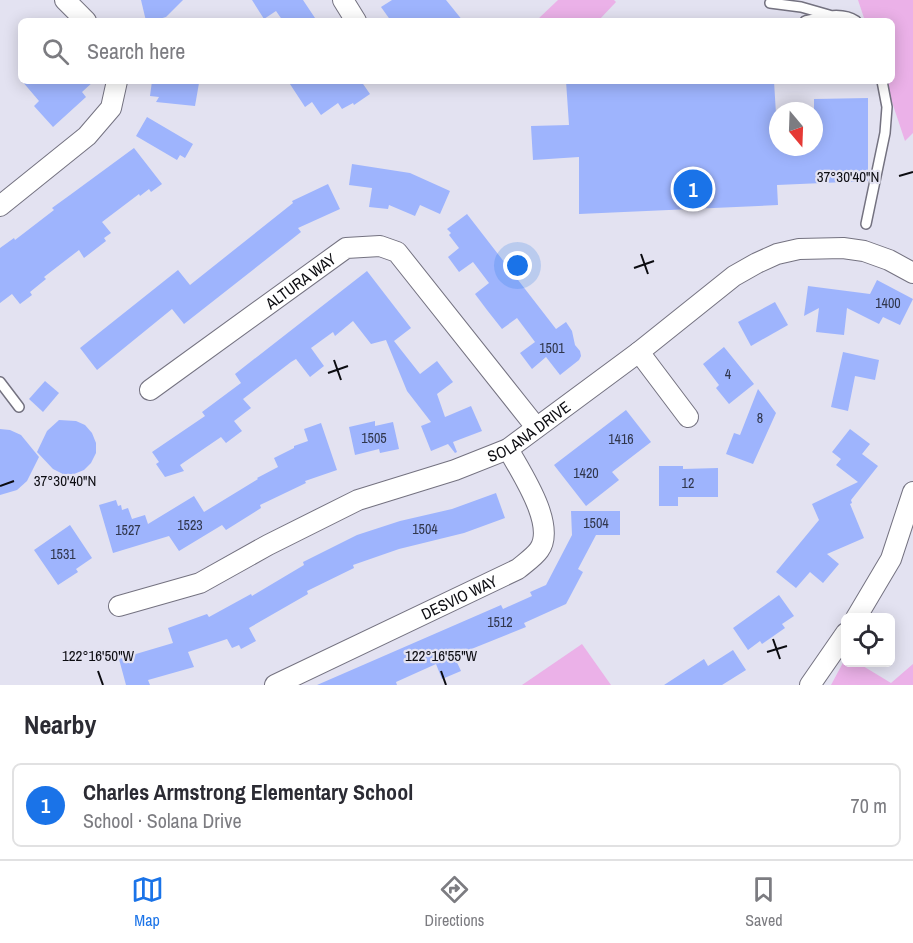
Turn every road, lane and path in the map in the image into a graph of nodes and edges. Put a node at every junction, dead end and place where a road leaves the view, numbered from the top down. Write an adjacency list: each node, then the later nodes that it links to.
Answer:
1 (65, 0): 5 (street)
2 (343, 0): 6 (street)
3 (770, 3): 4 (lane)
4 (829, 15): 7 (lane); 8 (lane)
5 (83, 18)
6 (355, 18)
7 (817, 18)
8 (853, 18)
9 (116, 84): 11 (street)
10 (883, 84): 12 (lane)
11 (0, 206)
12 (866, 224)
13 (913, 273): 14 (street, SOLANA DRIVE)
14 (639, 352): 18 (street); 19 (street, SOLANA DRIVE)
15 (0, 382): 17 (lane)
16 (150, 390): 19 (street, ALTURA WAY)
17 (19, 407)
18 (688, 417)
19 (536, 427): 20 (street, SOLANA DRIVE)
20 (508, 449): 22 (street, SOLANA DRIVE); 25 (street, DESVIO WAY)
21 (913, 492): 23 (street)
22 (119, 606)
23 (859, 613)
24 (841, 640): 26 (street)
25 (275, 685)
26 (810, 685)

